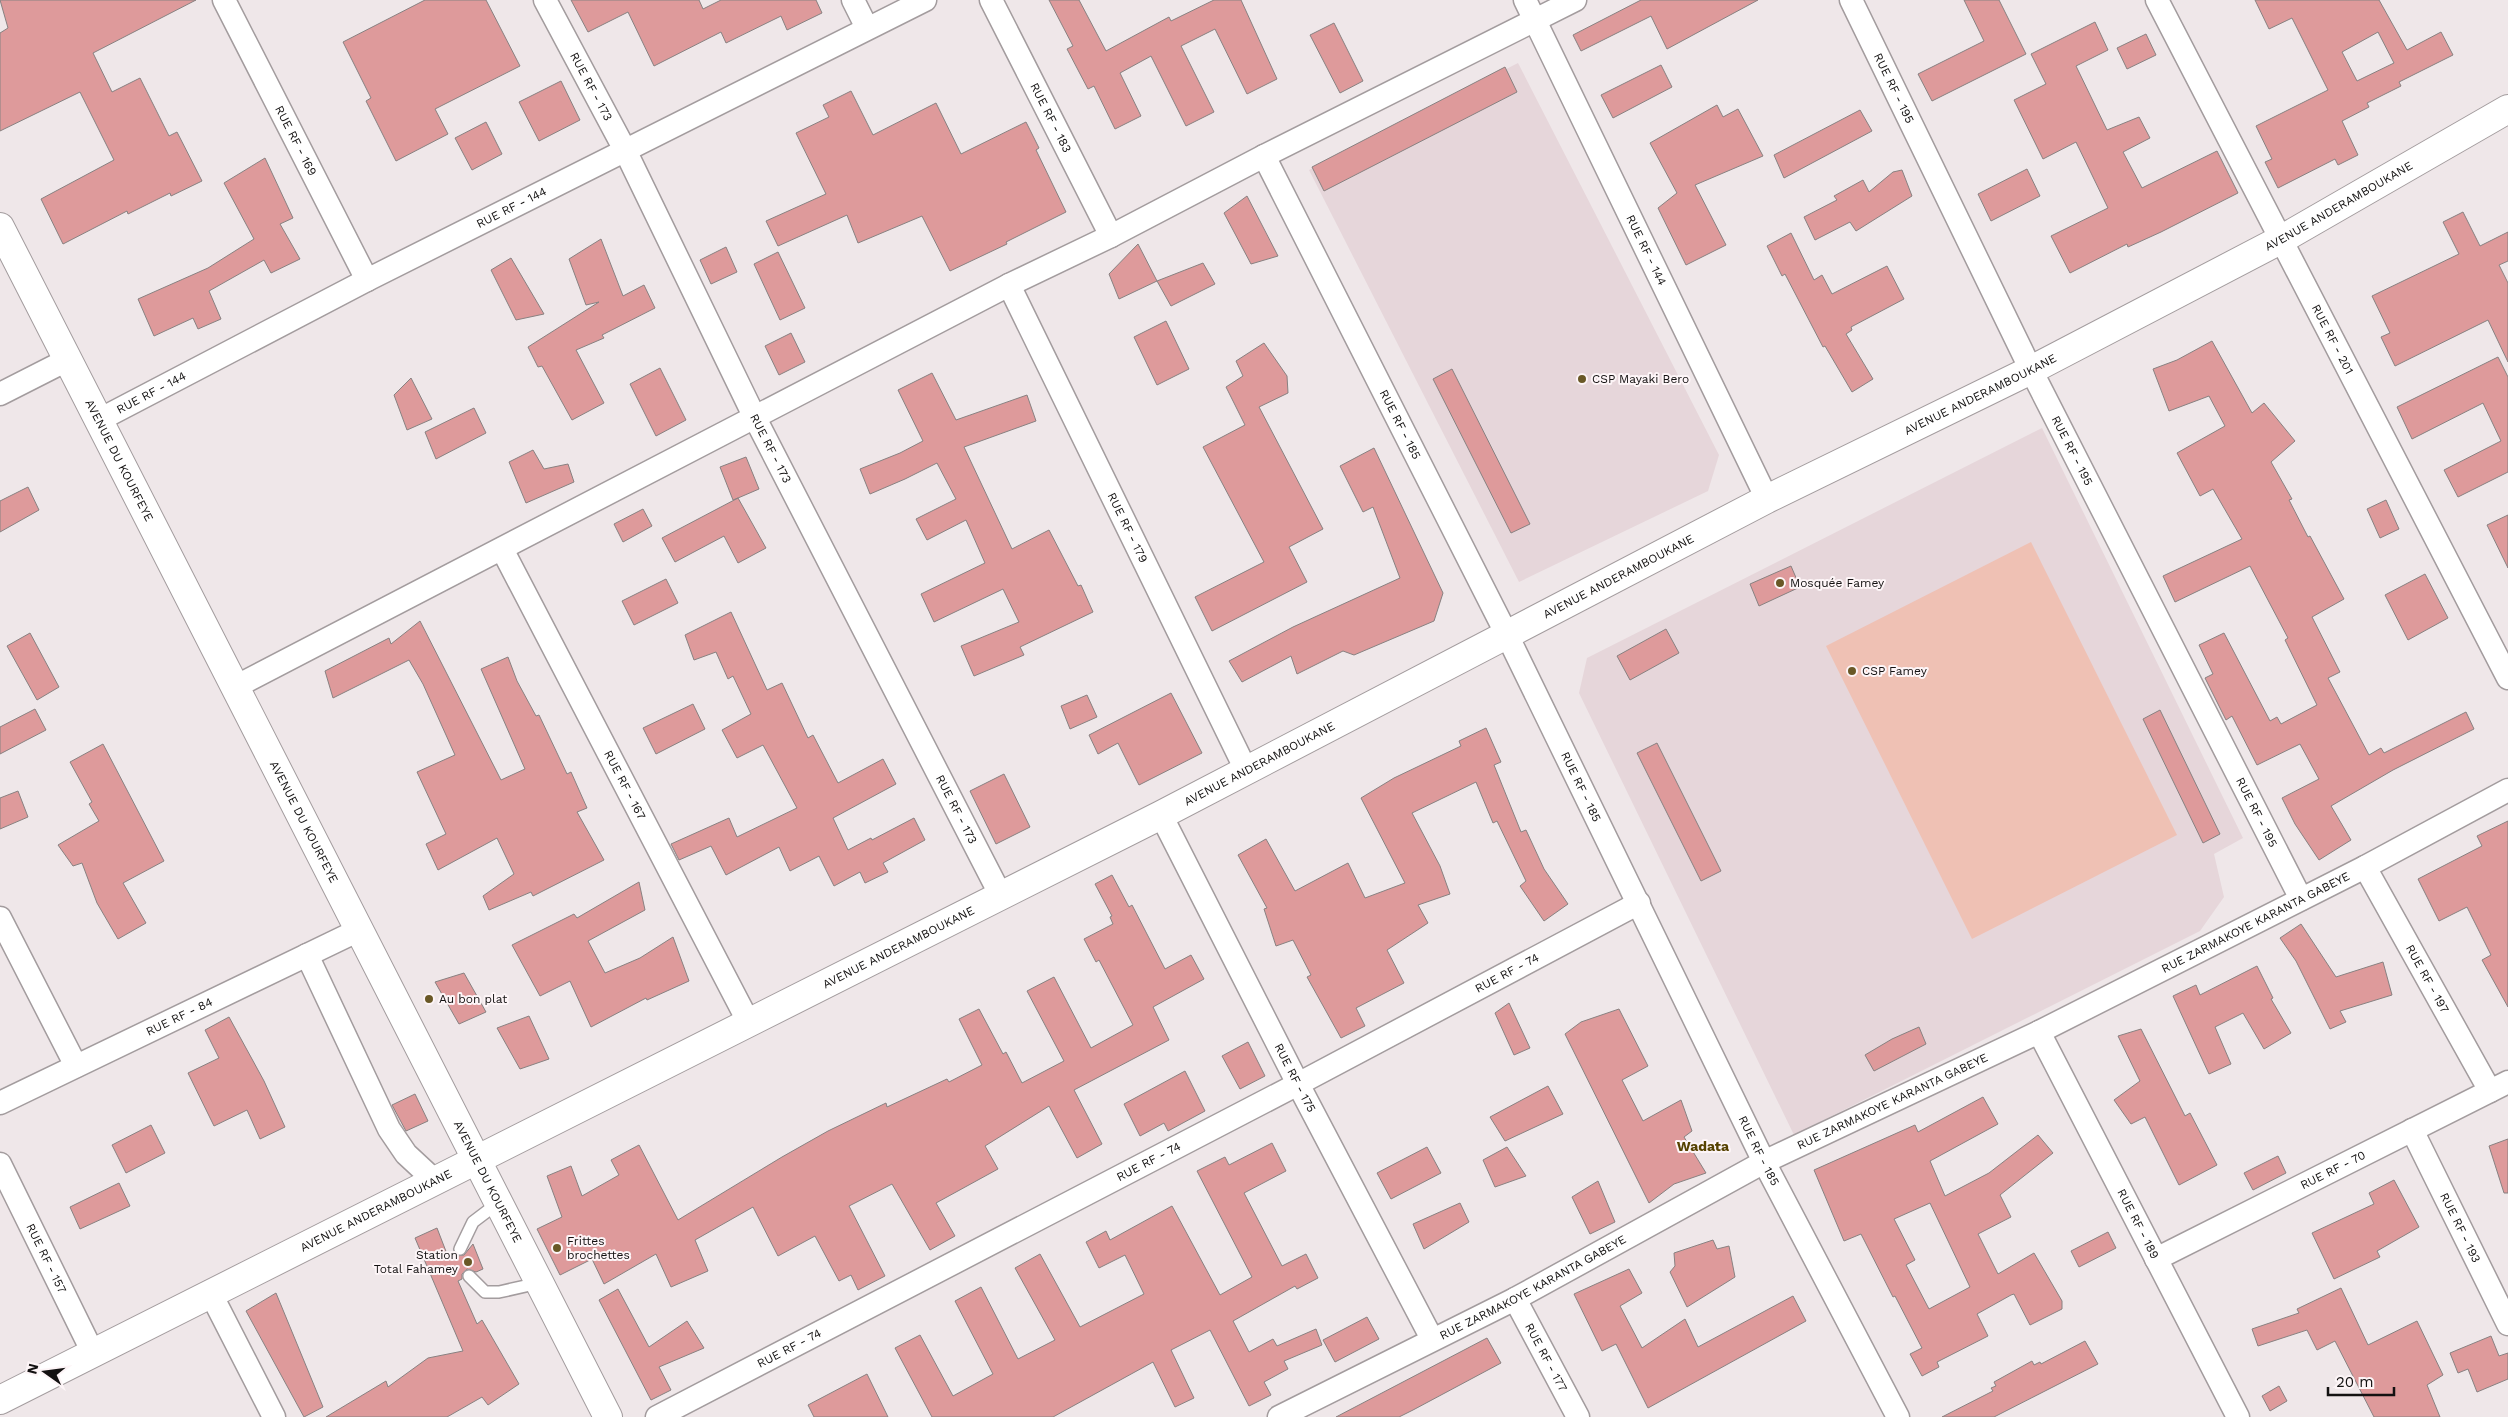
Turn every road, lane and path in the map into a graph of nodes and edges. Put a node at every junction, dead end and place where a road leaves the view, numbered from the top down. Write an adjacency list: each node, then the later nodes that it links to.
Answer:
1 (224, 0): 18 (street, RUE RF - 169)
2 (545, 0): 13 (street, RUE RF - 173)
3 (853, 0): 11 (street)
4 (925, 0): 11 (street, RUE RF - 144)
5 (991, 0): 16 (street, RUE RF - 183)
6 (1525, 0): 10 (street, RUE RF - 144)
7 (1575, 0): 10 (street)
8 (1851, 0): 21 (street, RUE RF - 195)
9 (2157, 0): 17 (street, RUE RF - 201)
10 (1536, 20): 14 (street); 25 (street, RUE RF - 144)
11 (867, 28): 13 (street, RUE RF - 144)
12 (2508, 109): 17 (street, AVENUE ANDERAMBOUKANE)
13 (625, 150): 18 (street, RUE RF - 144); 23 (street, RUE RF - 173)
14 (1264, 156): 16 (street); 27 (street, RUE RF - 185)
15 (0, 227): 20 (street, AVENUE DU KOURFEYE)
16 (1111, 236): 19 (street)
17 (2282, 239): 21 (street, AVENUE ANDERAMBOUKANE); 28 (street, RUE RF - 201)
18 (367, 280): 24 (street, RUE RF - 144)
19 (1009, 285): 23 (street); 30 (street, RUE RF - 179)
20 (67, 360): 22 (street); 24 (street, AVENUE DU KOURFEYE)
21 (2031, 370): 25 (street, AVENUE ANDERAMBOUKANE); 35 (street, RUE RF - 195)
22 (0, 394)
23 (755, 418): 26 (street); 34 (street, RUE RF - 173)
24 (99, 420): 29 (street, AVENUE DU KOURFEYE)
25 (1767, 499): 27 (street, AVENUE ANDERAMBOUKANE)
26 (502, 548): 29 (street); 41 (street, RUE RF - 167)
27 (1507, 635): 30 (street, AVENUE ANDERAMBOUKANE); 36 (street, RUE RF - 185)
28 (2508, 678)
29 (235, 687): 38 (street, AVENUE DU KOURFEYE)
30 (1246, 770): 32 (street, AVENUE ANDERAMBOUKANE)
31 (2508, 790): 33 (street, RUE ZARMAKOYE KARANTA GABEYE)
32 (1161, 815): 34 (street, AVENUE ANDERAMBOUKANE); 44 (street, RUE RF - 175)
33 (2365, 867): 35 (street, RUE ZARMAKOYE KARANTA GABEYE); 45 (street, RUE RF - 197)
34 (1001, 896): 41 (street, AVENUE ANDERAMBOUKANE)
35 (2301, 899): 42 (street, RUE ZARMAKOYE KARANTA GABEYE)
36 (1638, 903): 44 (street, RUE RF - 74); 49 (street, RUE RF - 185)
37 (0, 918): 39 (street)
38 (359, 930): 40 (street, RUE RF - 84); 48 (street, AVENUE DU KOURFEYE)
39 (7, 950): 43 (street)
40 (307, 955): 43 (street, RUE RF - 84); 51 (street)
41 (749, 1023): 48 (street, AVENUE ANDERAMBOUKANE)
42 (2039, 1032): 49 (street, RUE ZARMAKOYE KARANTA GABEYE); 54 (street, RUE RF - 189)
43 (76, 1066): 46 (street, RUE RF - 84)
44 (1298, 1084): 60 (street, RUE RF - 175); 65 (street, RUE RF - 74)
45 (2499, 1086): 47 (street, RUE RF - 70)
46 (0, 1103)
47 (2412, 1130): 54 (street, RUE RF - 70); 59 (street, RUE RF - 193)
48 (476, 1159): 51 (street, AVENUE ANDERAMBOUKANE); 52 (street, AVENUE DU KOURFEYE)
49 (1764, 1162): 58 (street, RUE ZARMAKOYE KARANTA GABEYE); 68 (street, RUE RF - 185)
50 (0, 1164): 61 (street, RUE RF - 157)
51 (434, 1180): 57 (street, AVENUE ANDERAMBOUKANE)
52 (498, 1203): 53 (lane); 56 (street, AVENUE DU KOURFEYE)
53 (460, 1249)
54 (2156, 1259): 69 (street, RUE RF - 189)
55 (469, 1276): 56 (lane)
56 (540, 1283): 64 (street, AVENUE DU KOURFEYE)
57 (210, 1292): 61 (street, AVENUE ANDERAMBOUKANE); 63 (street)
58 (1514, 1299): 60 (street, RUE ZARMAKOYE KARANTA GABEYE); 67 (street, RUE RF - 177)
59 (2508, 1324)
60 (1432, 1339): 66 (street, RUE ZARMAKOYE KARANTA GABEYE)
61 (93, 1353): 62 (street, AVENUE ANDERAMBOUKANE)
62 (0, 1400)
63 (274, 1417)
64 (608, 1417)
65 (657, 1417)
66 (1279, 1417)
67 (1578, 1417)
68 (1898, 1417)
69 (2238, 1417)

